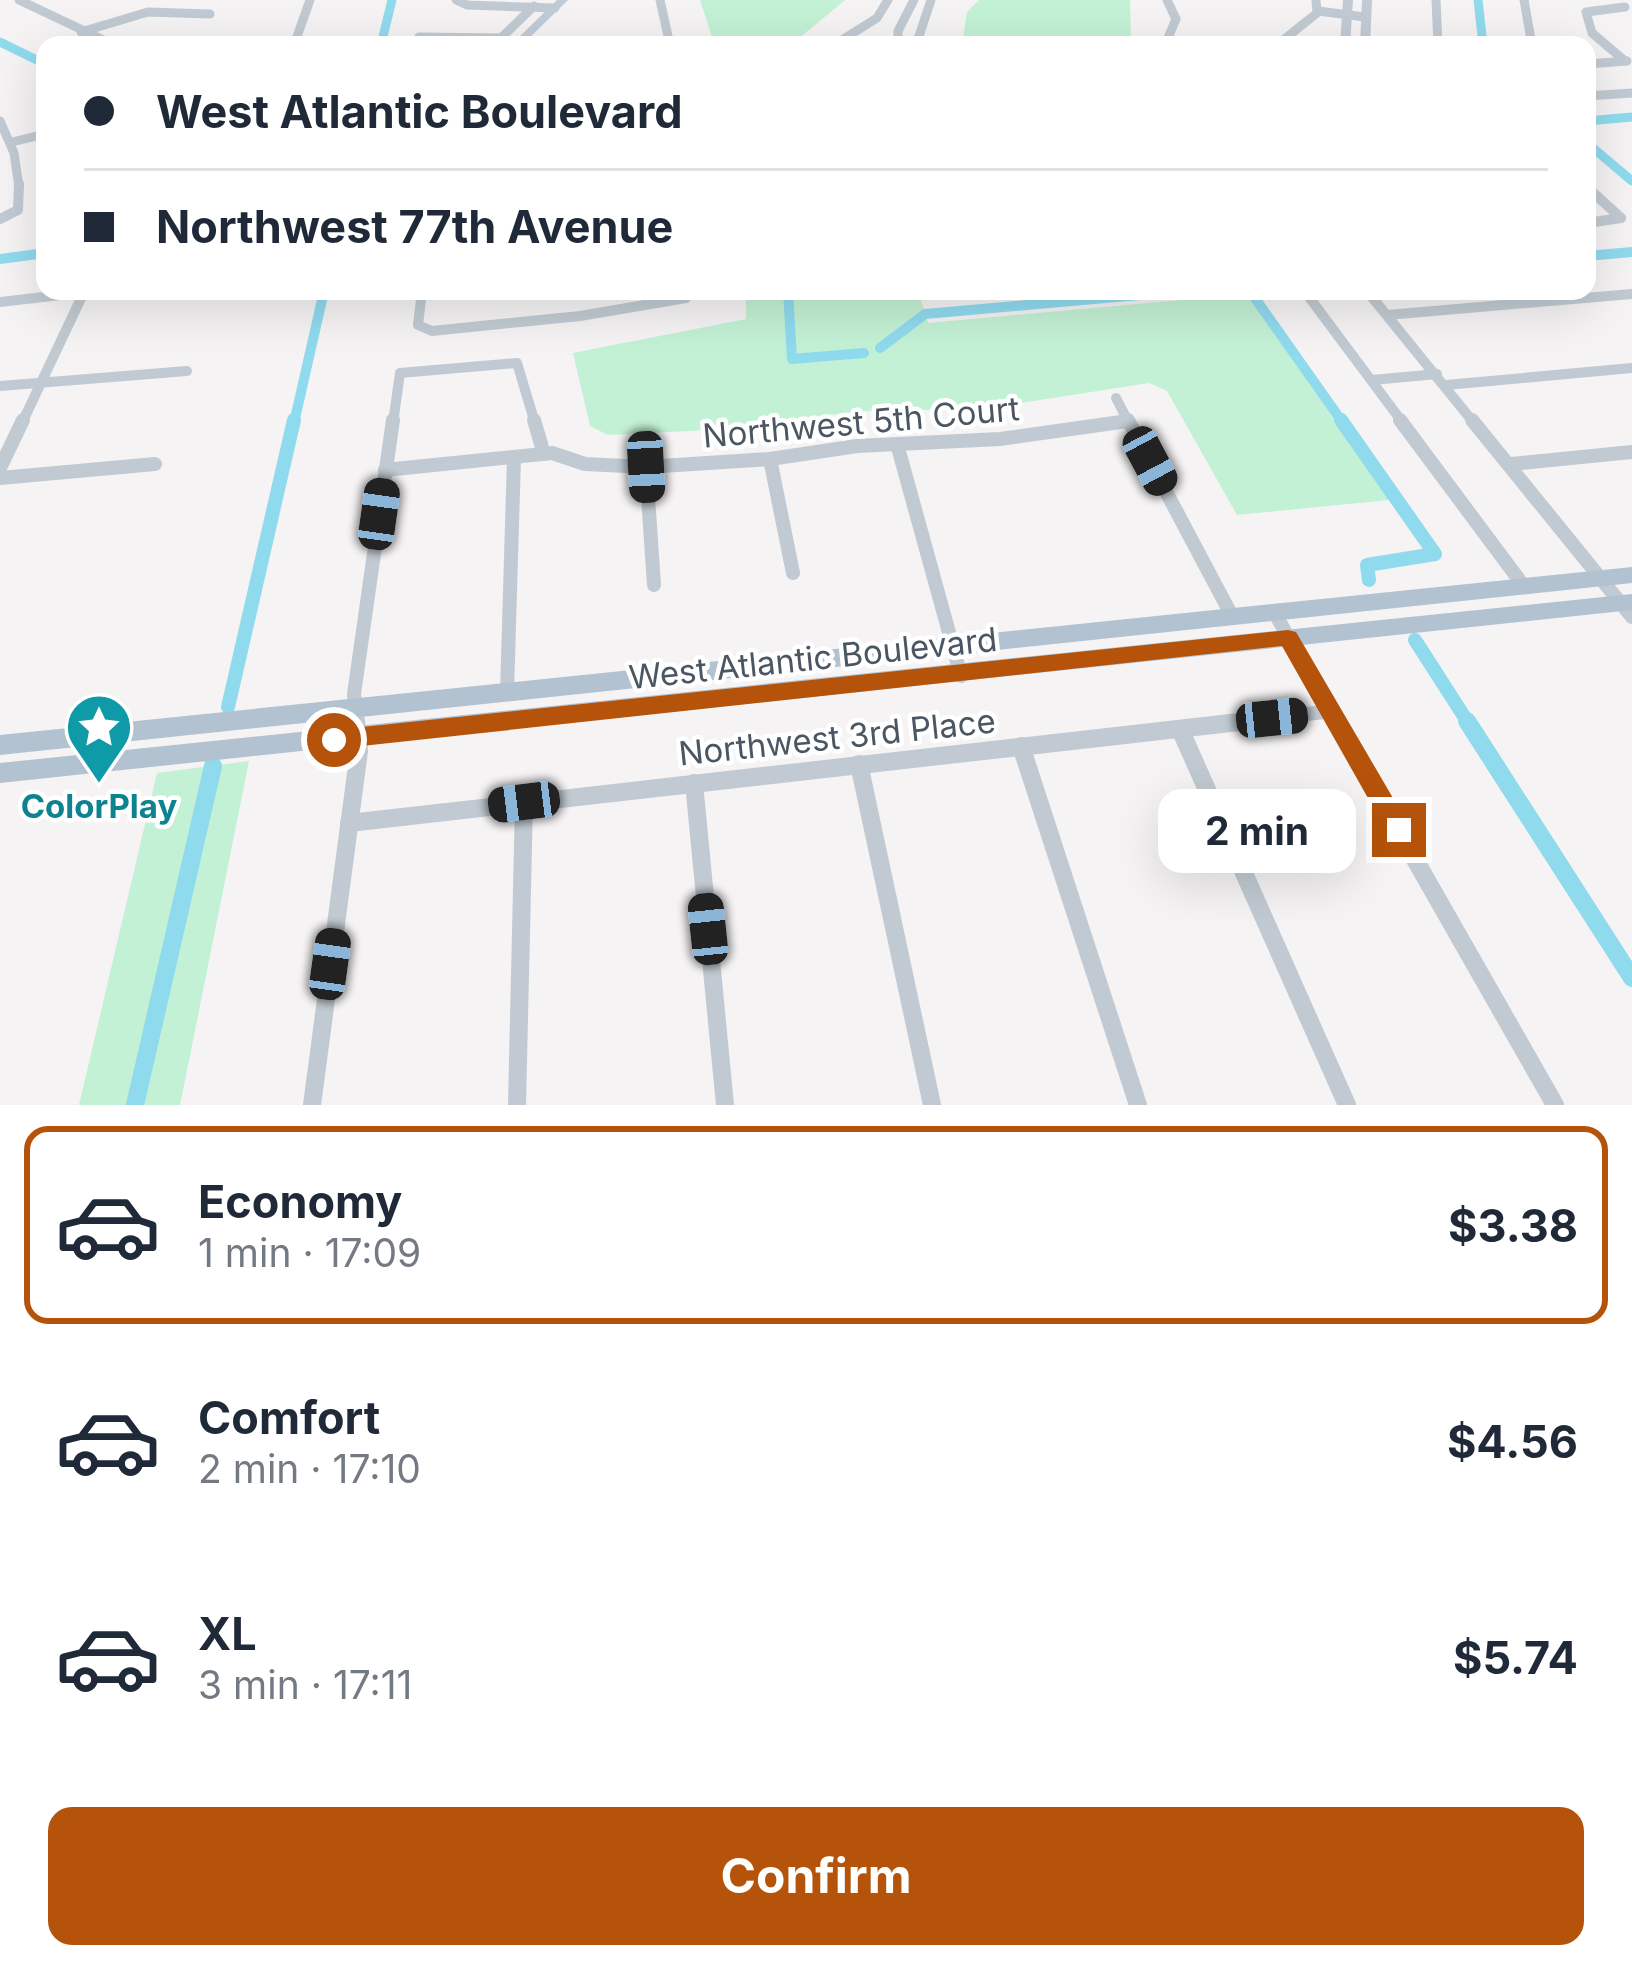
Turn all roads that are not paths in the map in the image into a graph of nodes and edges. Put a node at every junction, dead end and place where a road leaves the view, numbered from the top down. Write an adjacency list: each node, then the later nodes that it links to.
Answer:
1 (20, 0): 16 (street)
2 (56, 0): 16 (street)
3 (310, 0): 23 (street)
4 (456, 0): 15 (street)
5 (660, 0): 26 (street)
6 (931, 0): 29 (street)
7 (1167, 0): 30 (street)
8 (1436, 0): 32 (street)
9 (1524, 0): 33 (street)
10 (1615, 0): 19 (street)
11 (559, 4): 15 (street); 25 (street)
12 (887, 4): 13 (street); 27 (street)
13 (911, 4): 28 (street)
14 (1318, 4): 17 (street); 31 (street)
15 (534, 6): 24 (street)
16 (33, 7): 21 (street)
17 (1347, 7): 18 (street)
18 (1366, 8)
19 (1628, 9): 34 (street)
20 (209, 14): 21 (street)
21 (81, 32): 22 (street)
22 (91, 36)
23 (297, 36)
24 (503, 36)
25 (525, 36)
26 (668, 36)
27 (852, 36)
28 (898, 36)
29 (919, 36)
30 (1169, 36)
31 (1286, 36)
32 (1438, 36)
33 (1530, 36)
34 (1596, 36)
35 (1596, 36): 36 (street)
36 (1628, 61): 37 (street)
37 (1596, 63)
38 (1632, 93): 39 (street)
39 (1596, 95)
40 (0, 121): 42 (street)
41 (36, 136): 42 (street)
42 (12, 142): 44 (street)
43 (1596, 195): 45 (street)
44 (4, 218)
45 (1596, 222)
46 (1632, 294): 47 (street)
47 (1596, 297)
48 (36, 298): 55 (street)
49 (80, 300): 61 (street)
50 (421, 300): 51 (street)
51 (650, 300)
52 (1312, 300): 59 (street)
53 (1374, 300): 56 (street)
54 (1562, 300): 56 (street)
55 (0, 302)
56 (1387, 315): 60 (street)
57 (1632, 368): 60 (street)
58 (187, 370): 61 (street)
59 (1372, 380): 60 (street); 80 (street)
60 (1441, 380): 71 (street)
61 (40, 382): 62 (street); 73 (street)
62 (0, 386)
63 (1116, 398): 64 (street)
64 (1128, 421): 65 (street, Northwest 5th Court); 83 (street)
65 (897, 444): 69 (street, Northwest 5th Court); 85 (street)
66 (1632, 452): 71 (street)
67 (544, 454): 68 (street, Northwest 5th Court); 72 (street, Northwest 5th Court); 74 (street)
68 (514, 458): 74 (street, Northwest 5th Court); 87 (street)
69 (770, 459): 72 (street, Northwest 5th Court); 76 (street)
70 (155, 464): 75 (street)
71 (1511, 464): 78 (street)
72 (646, 467): 79 (street)
73 (0, 468)
74 (385, 470): 88 (street)
75 (0, 478)
76 (793, 573)
77 (1632, 575): 78 (main road, West Atlantic Boulevard)
78 (1602, 578): 80 (main road, West Atlantic Boulevard); 81 (street)
79 (654, 585)
80 (1523, 585): 82 (main road, West Atlantic Boulevard)
81 (1628, 608): 84 (main road, West Atlantic Boulevard)
82 (1274, 612): 83 (main road, West Atlantic Boulevard); 84 (street)
83 (1232, 616): 85 (main road, West Atlantic Boulevard)
84 (1288, 638): 86 (main road, West Atlantic Boulevard); 89 (street)
85 (952, 644): 86 (street); 87 (main road, West Atlantic Boulevard)
86 (961, 676): 91 (main road, West Atlantic Boulevard)
87 (507, 694): 88 (main road, West Atlantic Boulevard)
88 (353, 709): 91 (street); 92 (main road, West Atlantic Boulevard)
89 (1332, 712): 90 (street, Northwest 3rd Place); 105 (street)
90 (1180, 729): 93 (street, Northwest 3rd Place); 104 (street)
91 (357, 737): 95 (main road, West Atlantic Boulevard); 98 (street)
92 (0, 745)
93 (1021, 746): 94 (street, Northwest 3rd Place); 103 (street)
94 (859, 764): 96 (street, Northwest 3rd Place); 102 (street)
95 (0, 773)
96 (694, 783): 97 (street, Northwest 3rd Place); 101 (street)
97 (524, 802): 98 (street, Northwest 3rd Place); 100 (street)
98 (349, 823): 99 (street)
99 (312, 1105)
100 (518, 1105)
101 (725, 1105)
102 (932, 1105)
103 (1138, 1105)
104 (1347, 1105)
105 (1555, 1105)

